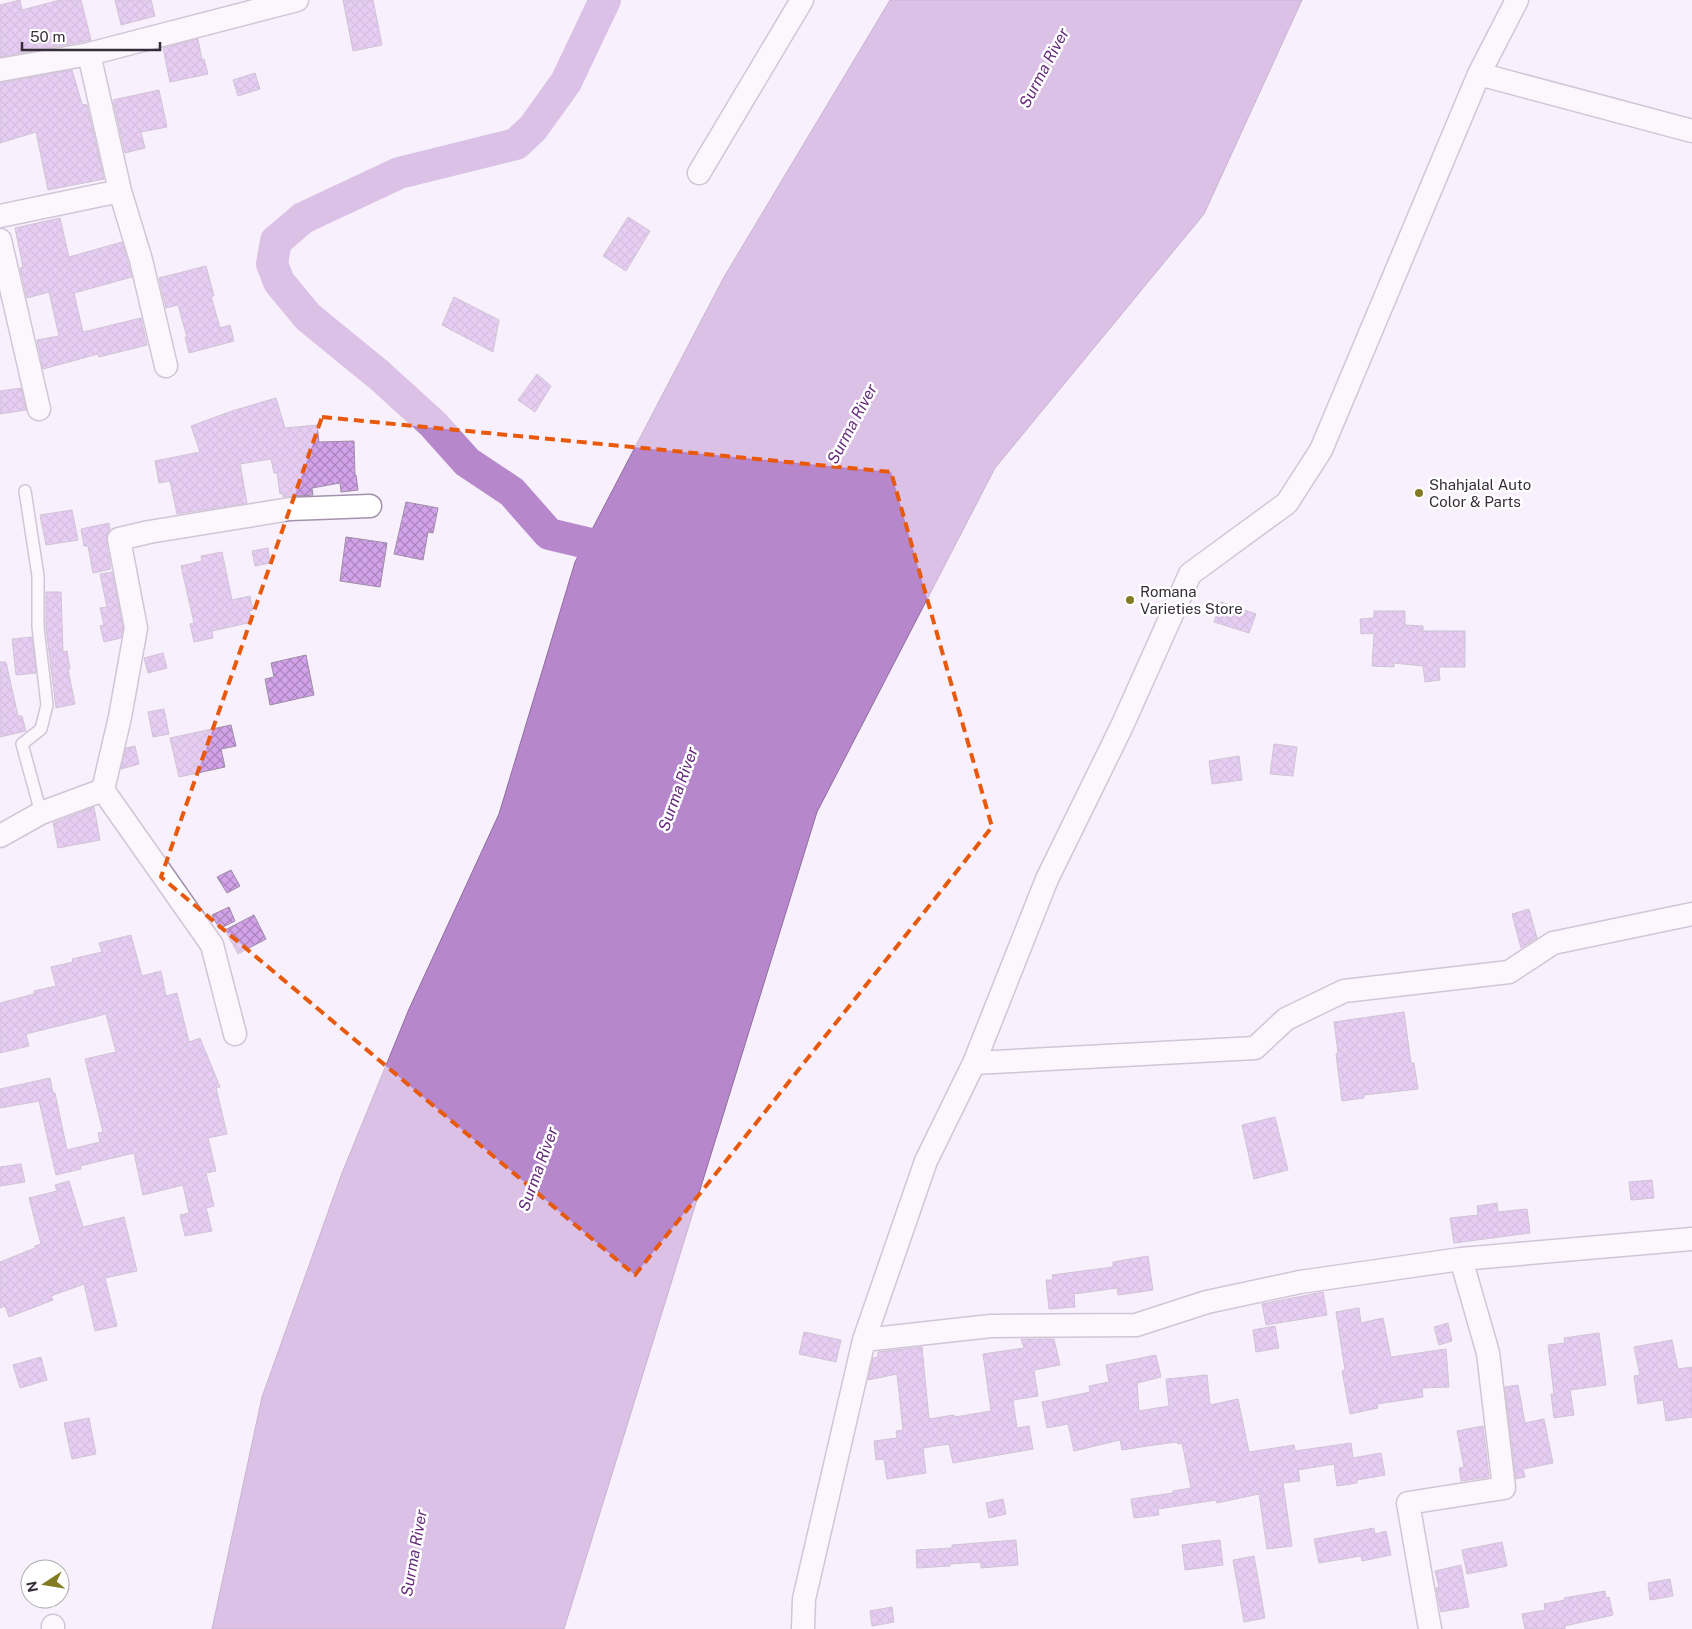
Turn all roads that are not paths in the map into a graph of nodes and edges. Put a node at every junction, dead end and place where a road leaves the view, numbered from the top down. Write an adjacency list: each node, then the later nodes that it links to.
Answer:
1 (297, 0): 4 (street)
2 (802, 0): 8 (street)
3 (1517, 0): 6 (street)
4 (89, 54): 5 (street); 9 (street)
5 (0, 70)
6 (1479, 74): 7 (street); 21 (street)
7 (1692, 131)
8 (699, 173)
9 (120, 191): 10 (street); 12 (street)
10 (0, 216)
11 (0, 240): 13 (street)
12 (166, 366)
13 (39, 409)
14 (25, 491): 17 (lane)
15 (370, 506): 16 (street)
16 (103, 790): 17 (street); 20 (street)
17 (41, 813): 18 (street)
18 (0, 836)
19 (1692, 914): 21 (street)
20 (235, 1034)
21 (974, 1063): 24 (street)
22 (1692, 1239): 23 (street)
23 (1460, 1259): 24 (street); 26 (street)
24 (864, 1340): 25 (street)
25 (803, 1629)
26 (1430, 1629)

